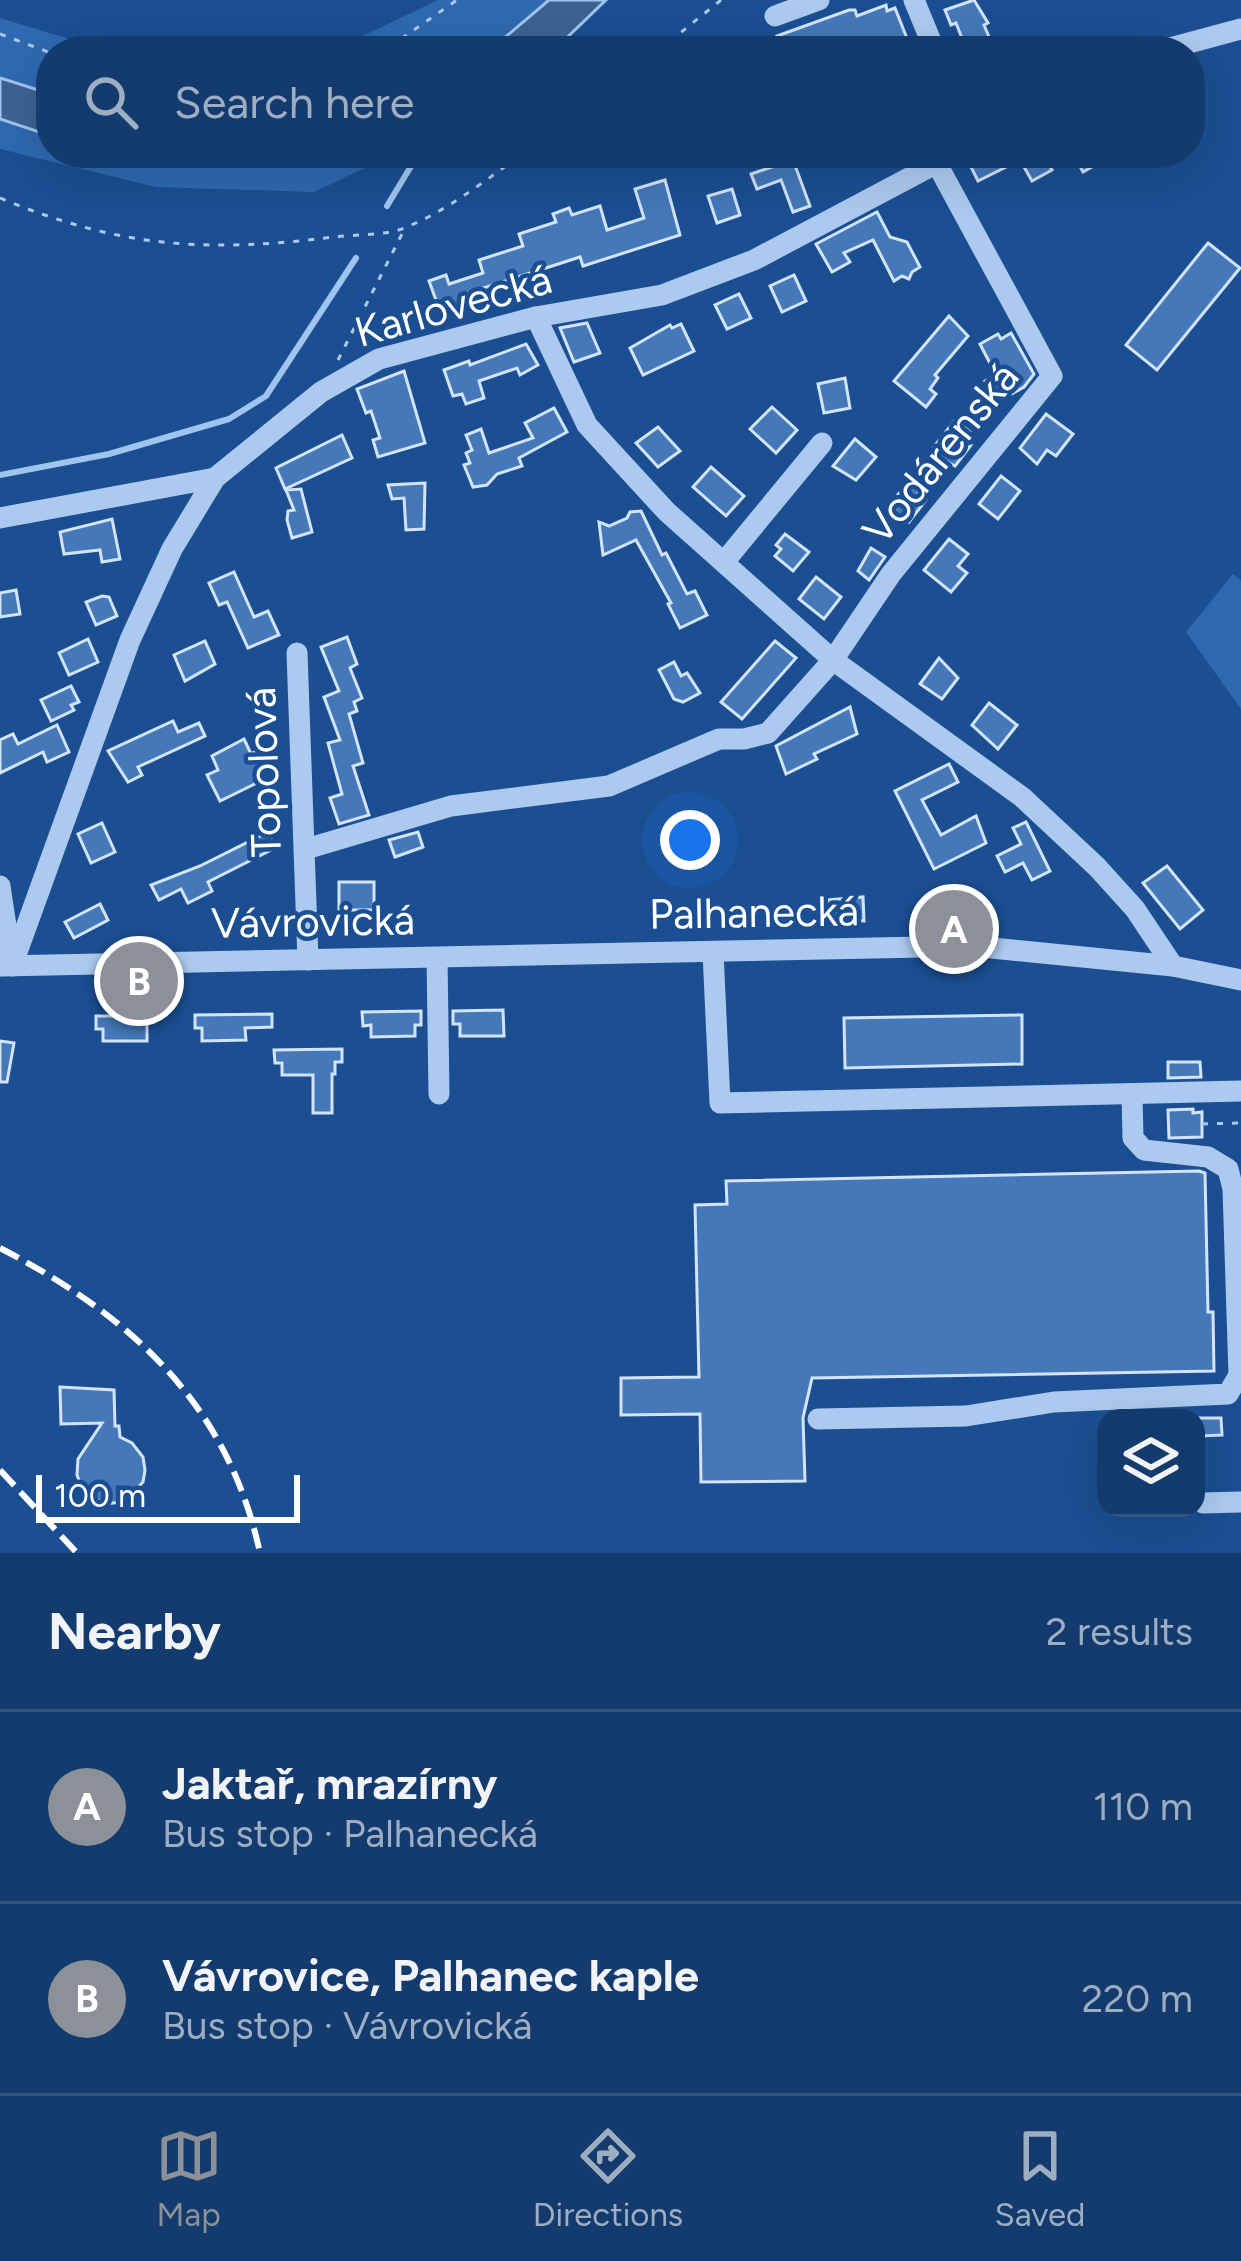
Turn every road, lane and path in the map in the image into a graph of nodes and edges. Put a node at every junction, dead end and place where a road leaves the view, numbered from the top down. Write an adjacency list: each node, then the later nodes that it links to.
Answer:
1 (457, 0): 8 (path)
2 (722, 0): 9 (path)
3 (819, 0): 5 (street)
4 (914, 0): 10 (street)
5 (776, 16)
6 (1241, 29): 11 (street)
7 (0, 34): 12 (path)
8 (406, 36)
9 (677, 36)
10 (929, 36)
11 (1205, 39)
12 (36, 47)
13 (503, 168): 17 (path)
14 (928, 168): 18 (street, Karlovecká)
15 (952, 168): 25 (street, Vodárenská)
16 (0, 198): 17 (path)
17 (405, 228): 19 (path)
18 (536, 316): 19 (street, Karlovecká); 23 (street)
19 (321, 392): 21 (street, Karlovecká)
20 (822, 443): 23 (street)
21 (214, 478): 22 (street); 32 (street, Karlovecká)
22 (0, 518)
23 (724, 562): 25 (street)
24 (297, 653): 26 (street, Topolová)
25 (833, 660): 26 (street, Vodárenská); 33 (street)
26 (306, 849): 31 (street, Topolová)
27 (0, 886): 32 (street)
28 (713, 952): 29 (street, Palhanecká); 33 (street, Palhanecká); 37 (street)
29 (627, 954): 30 (street, Vávrovická)
30 (436, 958): 31 (street, Vávrovická); 36 (street)
31 (308, 960): 32 (street, Vávrovická)
32 (6, 966)
33 (1174, 966): 34 (street, Palhanecká)
34 (1241, 980)
35 (1241, 1091): 37 (street)
36 (439, 1094)
37 (1132, 1094): 40 (street)
38 (1202, 1124): 39 (path)
39 (1241, 1124)
40 (1235, 1398): 41 (street)
41 (818, 1419)
42 (1241, 1502): 43 (street)
43 (1205, 1503)

